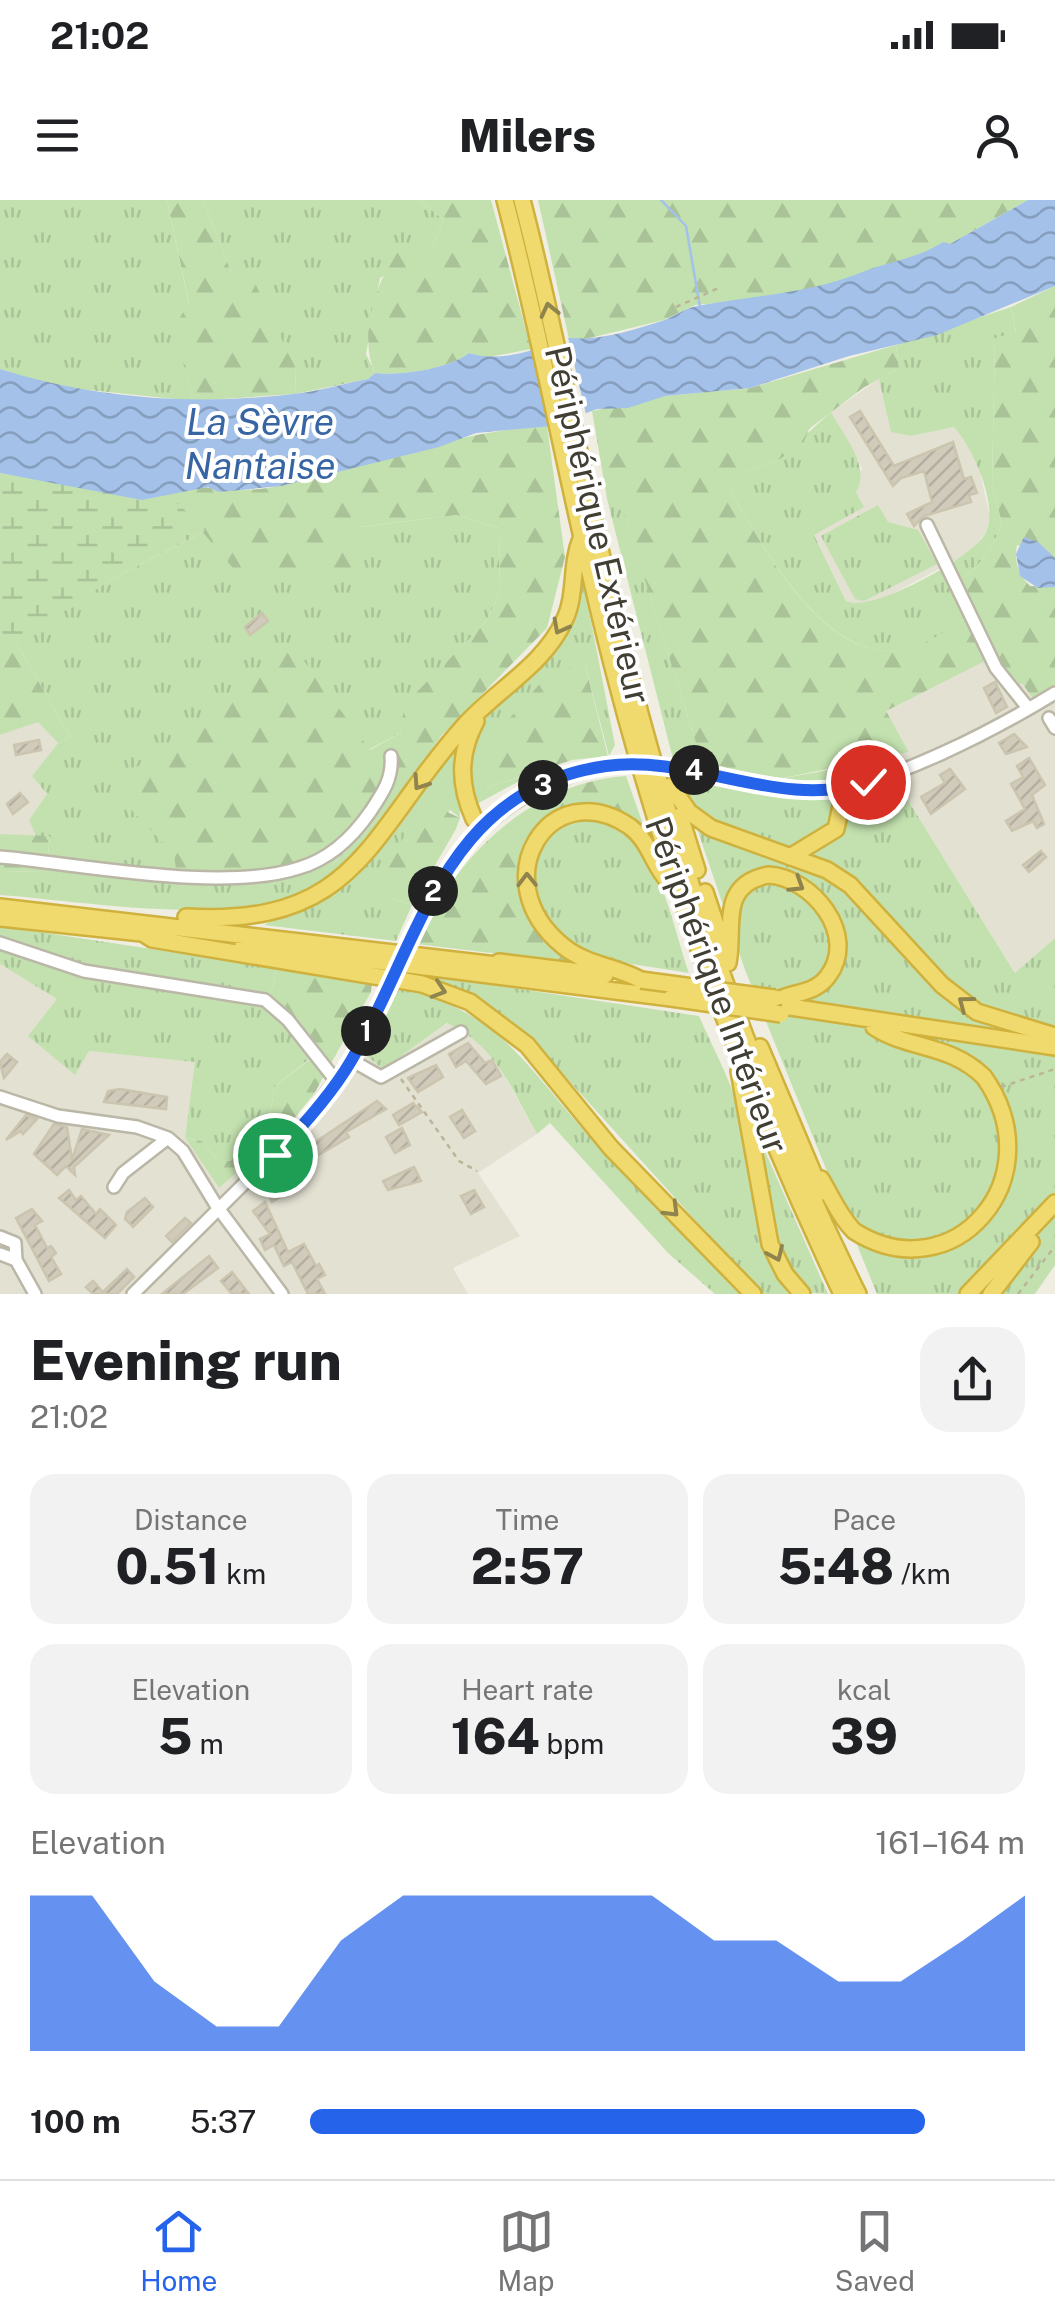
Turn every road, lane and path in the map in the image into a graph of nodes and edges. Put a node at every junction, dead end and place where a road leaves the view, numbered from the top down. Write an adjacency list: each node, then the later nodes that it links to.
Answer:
1 (505, 200): 5 (highway, Périphérique Intérieur)
2 (522, 200): 5 (highway, Périphérique Extérieur, one-way to 2)
3 (721, 287): 4 (path)
4 (676, 307)
5 (578, 475): 7 (highway, Périphérique Intérieur); 9 (highway, Périphérique Extérieur)
6 (926, 525): 10 (street)
7 (582, 536): 11 (highway, one-way to 11); 18 (highway, Périphérique Intérieur)
8 (1055, 693): 10 (street)
9 (636, 701): 13 (highway); 54 (highway, Périphérique Extérieur)
10 (1033, 706): 14 (street)
11 (482, 709): 15 (highway); 21 (highway, one-way to 21)
12 (391, 756): 16 (street)
13 (671, 786): 17 (highway); 25 (highway)
14 (845, 788): 15 (street, bridge); 17 (highway)
15 (483, 824): 34 (street, bridge)
16 (0, 857)
17 (790, 857): 31 (highway, one-way to 17)
18 (676, 888): 26 (highway, one-way to 18); 35 (highway, Périphérique Intérieur)
19 (0, 907): 21 (highway)
20 (0, 918): 21 (highway)
21 (146, 927): 22 (highway); 58 (highway, one-way to 58)
22 (182, 931): 24 (highway); 27 (highway)
23 (0, 943): 38 (street)
24 (455, 959): 26 (highway); 27 (highway)
25 (728, 963): 28 (highway, one-way to 28); 42 (highway)
26 (640, 980): 28 (highway, bridge)
27 (669, 994): 28 (highway, bridge)
28 (778, 1004): 29 (highway)
29 (881, 1024): 32 (highway); 33 (highway); 39 (highway)
30 (461, 1032): 37 (street)
31 (1055, 1036)
32 (1055, 1047)
33 (1055, 1056)
34 (352, 1060): 37 (street); 38 (street)
35 (741, 1065): 59 (highway, one-way to 59); 60 (highway, Périphérique Intérieur)
36 (1055, 1069): 39 (path)
37 (395, 1070): 43 (path)
38 (337, 1082): 47 (street)
39 (996, 1090): 44 (highway)
40 (0, 1097): 41 (street)
41 (168, 1138): 45 (street); 47 (street)
42 (808, 1162): 53 (highway); 54 (highway)
43 (477, 1171)
44 (1022, 1173)
45 (114, 1187)
46 (1055, 1203): 62 (highway)
47 (220, 1211): 56 (street); 57 (street)
48 (1055, 1214): 63 (highway)
49 (0, 1237): 52 (street)
50 (1055, 1246): 64 (path)
51 (0, 1254): 52 (street)
52 (16, 1260): 55 (street)
53 (939, 1261)
54 (849, 1274): 61 (highway, Périphérique Extérieur)
55 (35, 1294)
56 (134, 1294)
57 (282, 1294)
58 (753, 1294)
59 (802, 1294)
60 (842, 1294)
61 (858, 1294)
62 (968, 1294)
63 (990, 1294)
64 (1018, 1294)

